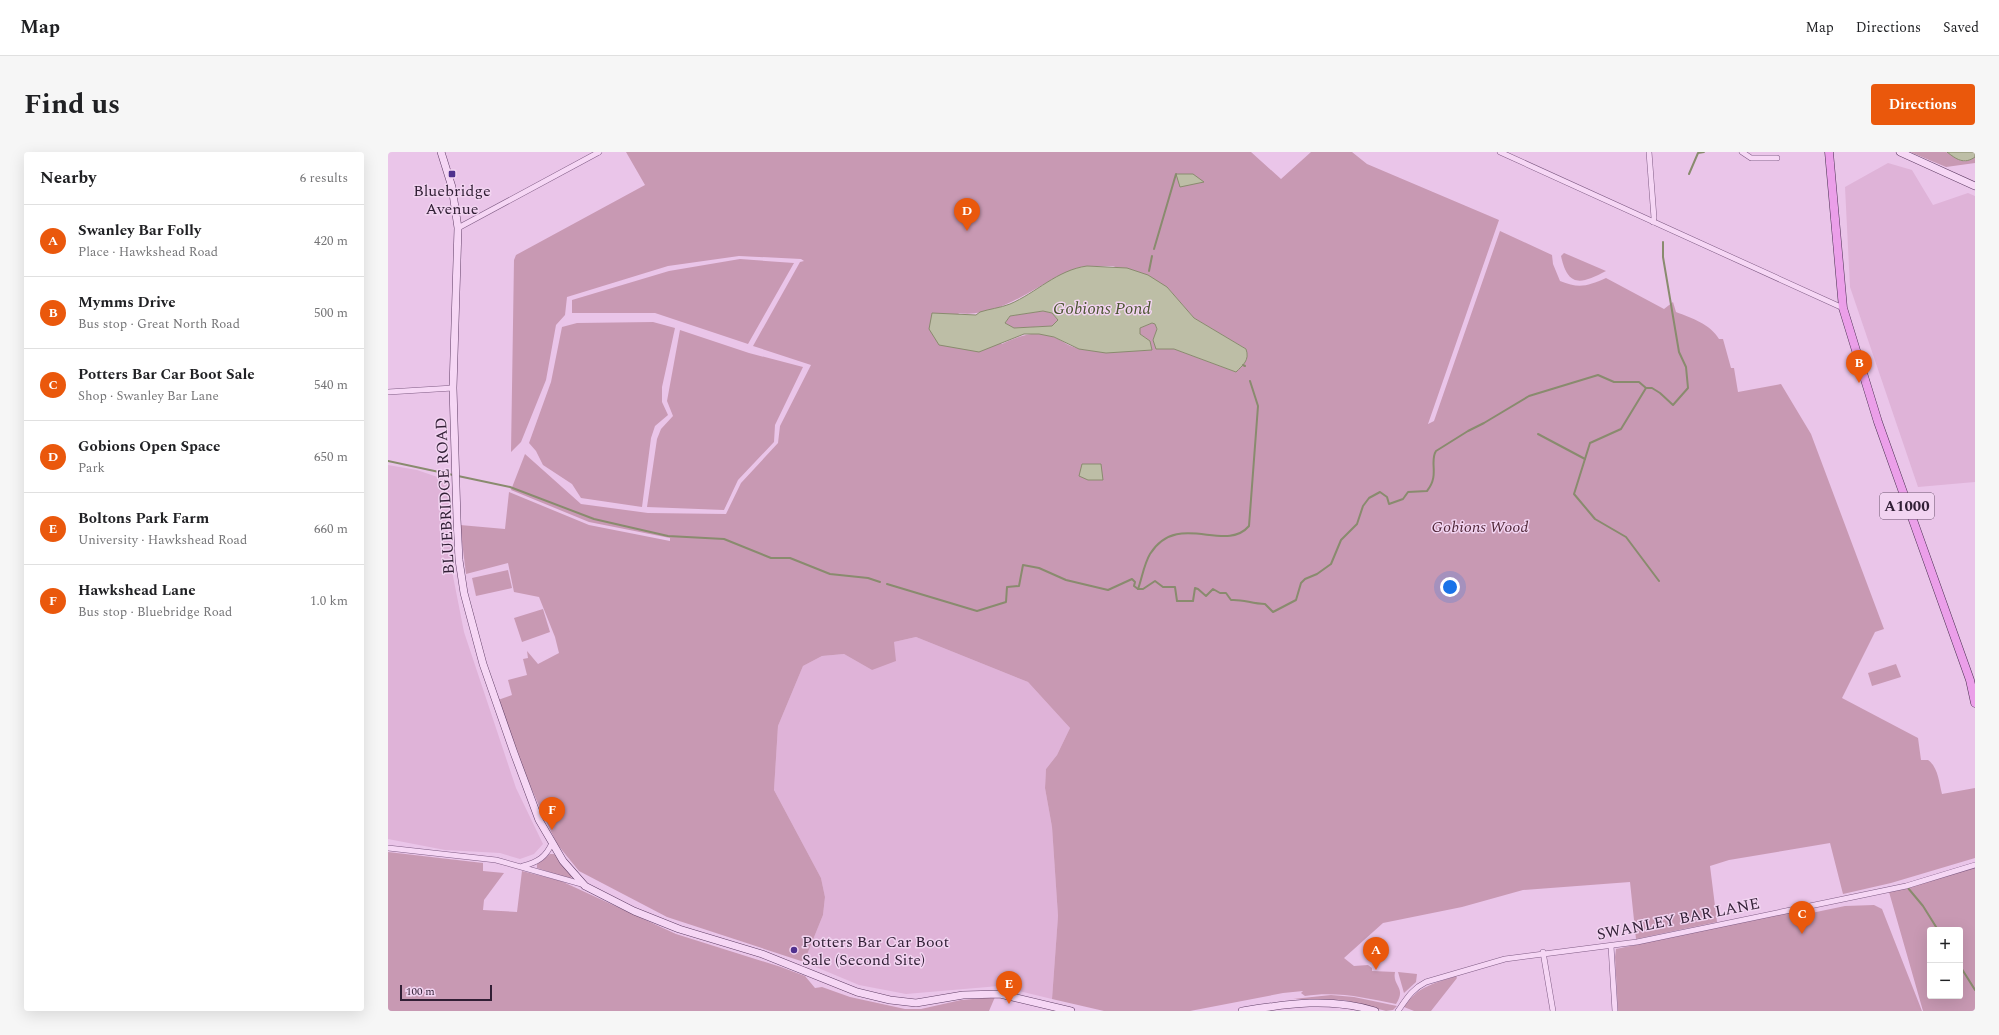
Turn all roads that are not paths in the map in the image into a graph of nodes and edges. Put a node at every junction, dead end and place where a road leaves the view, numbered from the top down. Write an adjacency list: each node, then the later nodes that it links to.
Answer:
1 (441, 152): 11 (street, BLUEBRIDGE ROAD)
2 (598, 152): 11 (street)
3 (1500, 152): 10 (street)
4 (1649, 152): 10 (street)
5 (1742, 152): 8 (street)
6 (1829, 152): 12 (main road, A1000)
7 (1900, 152): 9 (street)
8 (1777, 158)
9 (1975, 186)
10 (1653, 222): 12 (street)
11 (458, 228): 13 (street, BLUEBRIDGE ROAD)
12 (1843, 308): 15 (main road, A1000)
13 (454, 388): 14 (street); 16 (street, BLUEBRIDGE ROAD)
14 (388, 392)
15 (1975, 703)
16 (552, 843): 19 (street); 20 (street, BLUEBRIDGE ROAD)
17 (388, 848): 19 (street)
18 (1975, 865): 21 (street, SWANLEY BAR LANE)
19 (522, 866): 20 (street)
20 (585, 886): 23 (street, BLUEBRIDGE ROAD)
21 (1611, 946): 22 (street, SWANLEY BAR LANE); 28 (street)
22 (1543, 952): 26 (street, SWANLEY BAR LANE); 27 (street)
23 (1071, 1011)
24 (1242, 1011): 25 (street)
25 (1375, 1011)
26 (1398, 1011)
27 (1553, 1011)
28 (1615, 1011)

